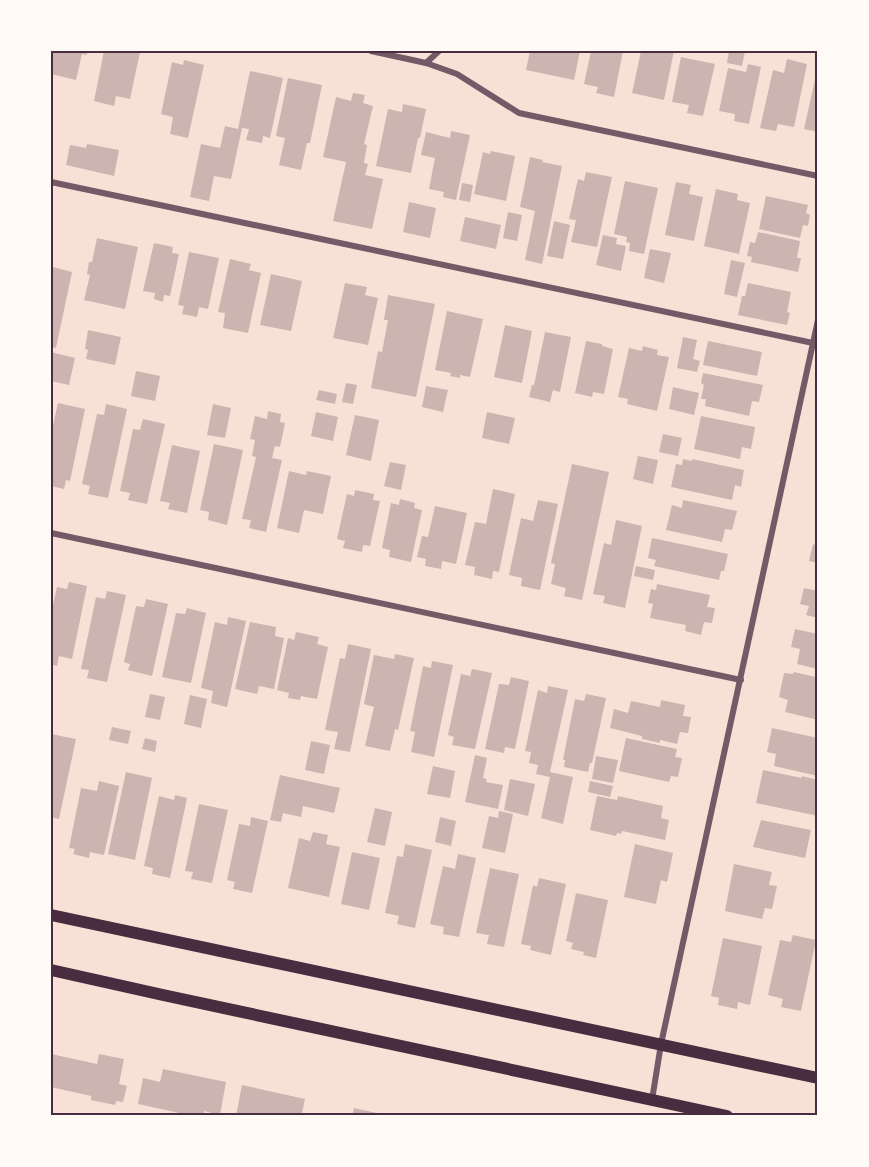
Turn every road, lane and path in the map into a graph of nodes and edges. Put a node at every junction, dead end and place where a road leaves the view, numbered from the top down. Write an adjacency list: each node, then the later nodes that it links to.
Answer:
1 (371, 51): 3 (street)
2 (439, 51): 3 (street)
3 (426, 63): 4 (street)
4 (818, 176)
5 (51, 182): 7 (street)
6 (818, 320): 7 (street)
7 (813, 343): 9 (street)
8 (51, 533): 9 (street)
9 (741, 680): 12 (street)
10 (51, 915): 12 (main road)
11 (51, 970): 14 (main road)
12 (661, 1044): 13 (main road); 14 (street)
13 (818, 1078)
14 (652, 1100): 15 (main road)
15 (727, 1116)

